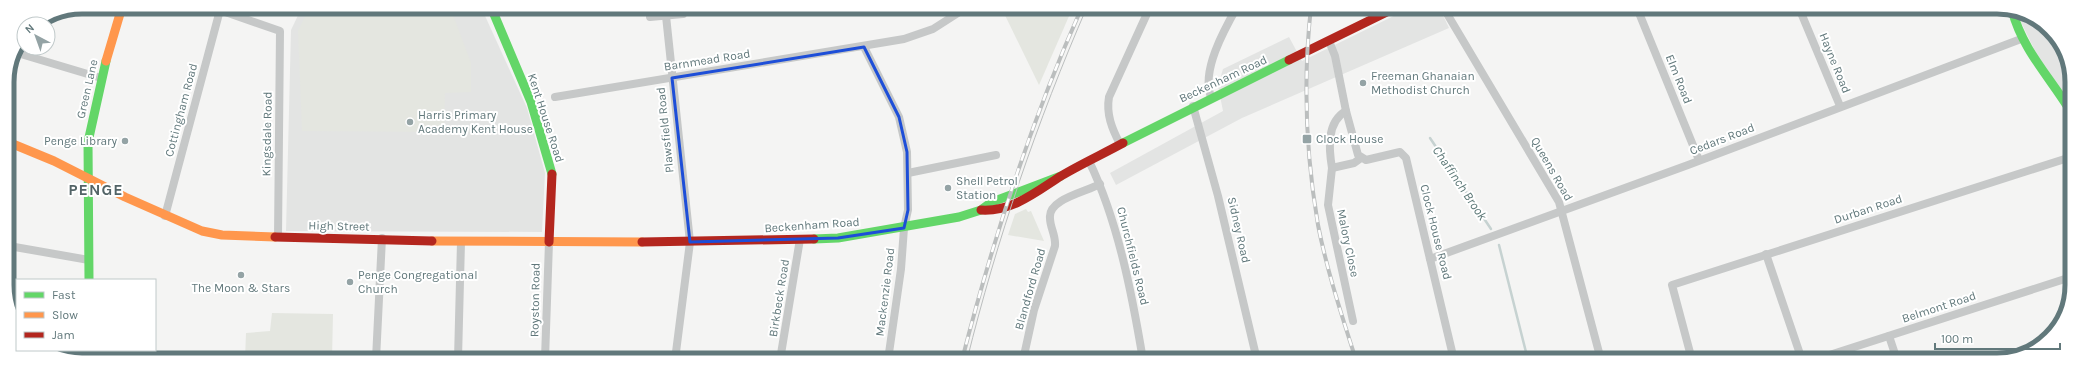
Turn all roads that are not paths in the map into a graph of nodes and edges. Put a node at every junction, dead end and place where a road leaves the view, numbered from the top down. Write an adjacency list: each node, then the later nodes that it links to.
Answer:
1 (120, 14): 20 (main road, Green Lane)
2 (219, 14): 40 (street, Cottingham Road)
3 (231, 14): 42 (street, Kingsdale Road)
4 (494, 14): 46 (main road, Kent House Road)
5 (683, 14): 13 (street)
6 (956, 14): 18 (street, Barnmead Road)
7 (1147, 14): 29 (street)
8 (1233, 14): 23 (street)
9 (1385, 14): 17 (main road, Beckenham Road)
10 (1447, 14): 39 (street, Queens Road)
11 (1639, 14): 33 (street, Elm Road)
12 (1802, 14): 26 (street, Hayne Road)
13 (666, 16): 15 (street); 21 (street, Plawsfield Road)
14 (2014, 16): 16 (main road)
15 (650, 17)
16 (2021, 38): 24 (main road); 26 (street, Cedars Road)
17 (1329, 41): 23 (main road, Beckenham Road); 27 (street)
18 (864, 47): 21 (street, Barnmead Road); 36 (street)
19 (20, 54): 20 (street)
20 (100, 78): 37 (main road, Green Lane)
21 (672, 78): 22 (street, Barnmead Road); 47 (street, Plawsfield Road)
22 (555, 97)
23 (1211, 97): 25 (main road, Beckenham Road)
24 (2065, 104)
25 (1193, 106): 29 (main road, Beckenham Road); 64 (street, Sidney Road)
26 (1840, 106): 33 (street, Cedars Road)
27 (1346, 111): 31 (street); 35 (street)
28 (14, 144): 37 (main road, High Street)
29 (1120, 144): 34 (main road, Beckenham Road)
30 (996, 155): 36 (street)
31 (1361, 158): 35 (street, Clock House Road); 50 (street, Clock House Road)
32 (2065, 159): 49 (street, Durban Road)
33 (1699, 160): 39 (street, Cedars Road)
34 (1089, 161): 38 (street, Churchfields Road); 41 (main road, Beckenham Road)
35 (1332, 168): 54 (street, Malory Close)
36 (908, 173): 41 (street)
37 (88, 178): 40 (main road, High Street); 51 (main road, Green Lane)
38 (1100, 184): 62 (street, Blandford Road); 63 (street, Churchfields Road)
39 (1562, 211): 50 (street, Cedars Road); 66 (street, Queens Road)
40 (165, 216): 42 (main road, High Street)
41 (904, 228): 44 (main road, Beckenham Road); 61 (street, Mackenzie Road)
42 (278, 237): 43 (main road, High Street)
43 (382, 238): 45 (main road, High Street); 56 (street)
44 (800, 239): 47 (main road, Beckenham Road); 60 (street, Birkbeck Road)
45 (461, 242): 46 (main road, High Street); 57 (street)
46 (549, 242): 47 (main road, High Street); 58 (street, Royston Road)
47 (690, 242): 59 (street, Plawsfield Road)
48 (14, 247): 51 (street)
49 (1766, 254): 67 (street, Durban Road); 68 (street)
50 (1430, 259): 65 (street, Clock House Road)
51 (89, 260): 52 (main road, Green Lane)
52 (89, 279)
53 (2065, 279): 55 (street, Belmont Road)
54 (1353, 321)
55 (1889, 336): 69 (street, Belmont Road); 70 (street)
56 (376, 353)
57 (458, 353)
58 (545, 353)
59 (676, 353)
60 (781, 353)
61 (889, 353)
62 (1025, 353)
63 (1142, 353)
64 (1255, 353)
65 (1452, 353)
66 (1599, 353)
67 (1690, 353)
68 (1800, 353)
69 (1836, 353)
70 (1895, 353)

